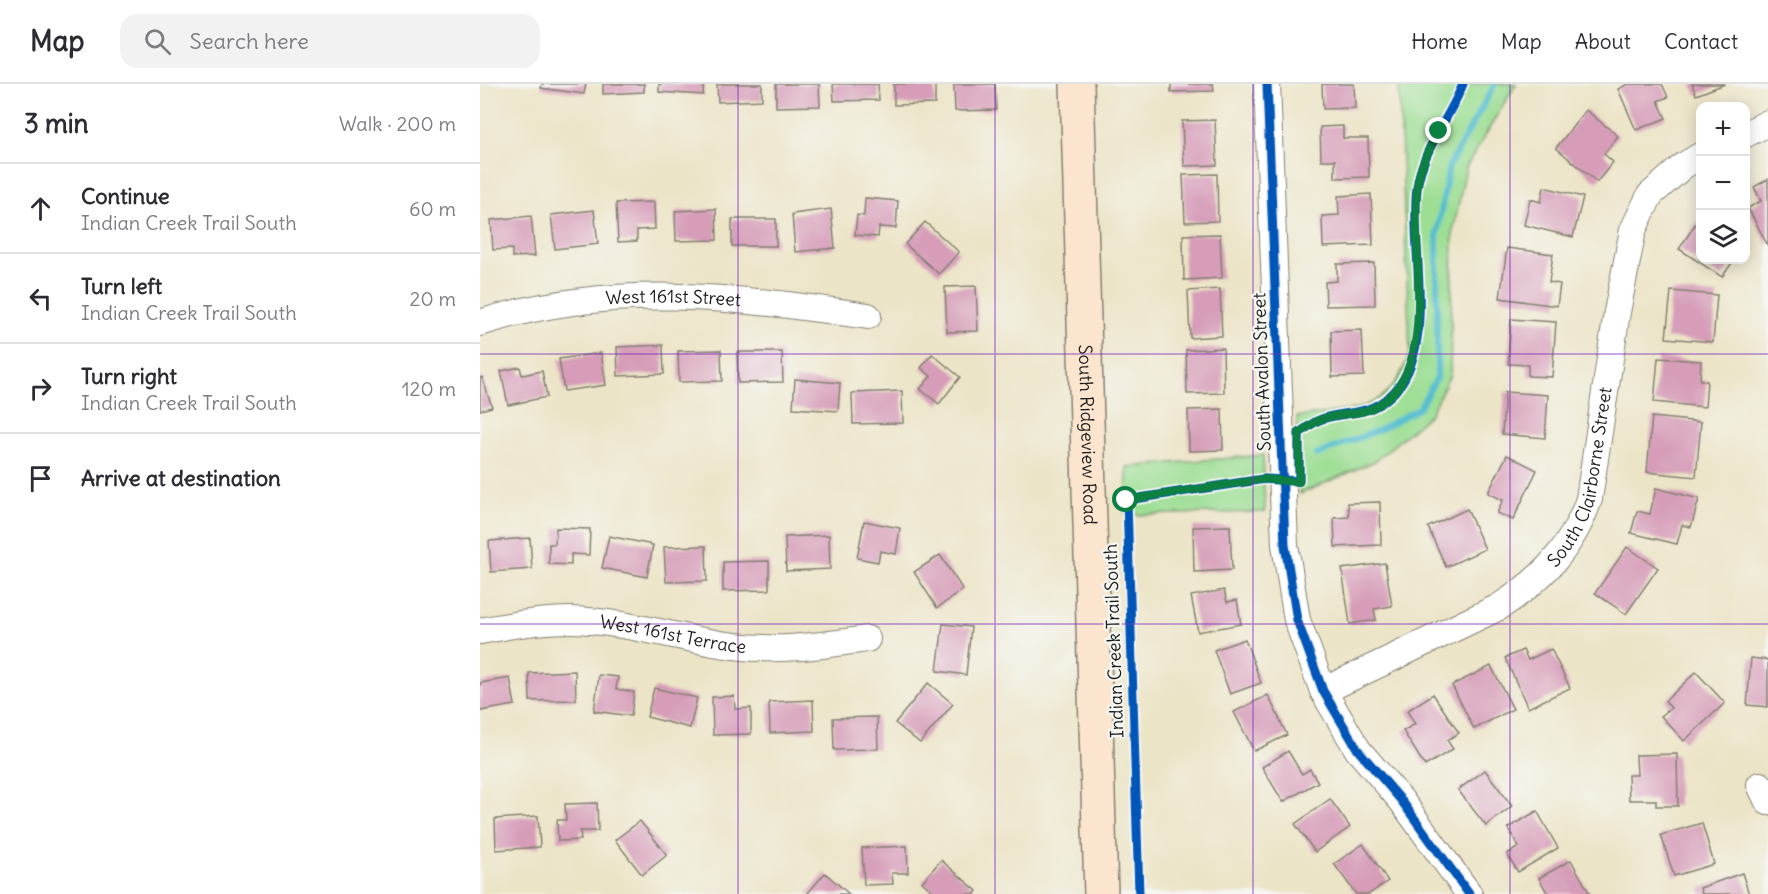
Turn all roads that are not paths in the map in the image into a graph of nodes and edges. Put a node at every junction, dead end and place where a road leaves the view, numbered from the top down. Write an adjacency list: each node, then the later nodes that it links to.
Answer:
1 (1077, 84): 12 (main road, South Ridgeview Road)
2 (1267, 84): 10 (street, South Avalon Street)
3 (1768, 123): 4 (street)
4 (1750, 132)
5 (1696, 159): 10 (street, South Clairborne Street)
6 (868, 316): 7 (street, West 161st Street)
7 (480, 323)
8 (480, 631): 9 (street, West 161st Terrace)
9 (867, 639)
10 (1323, 691): 11 (street, South Avalon Street)
11 (1457, 890)
12 (1101, 894)

